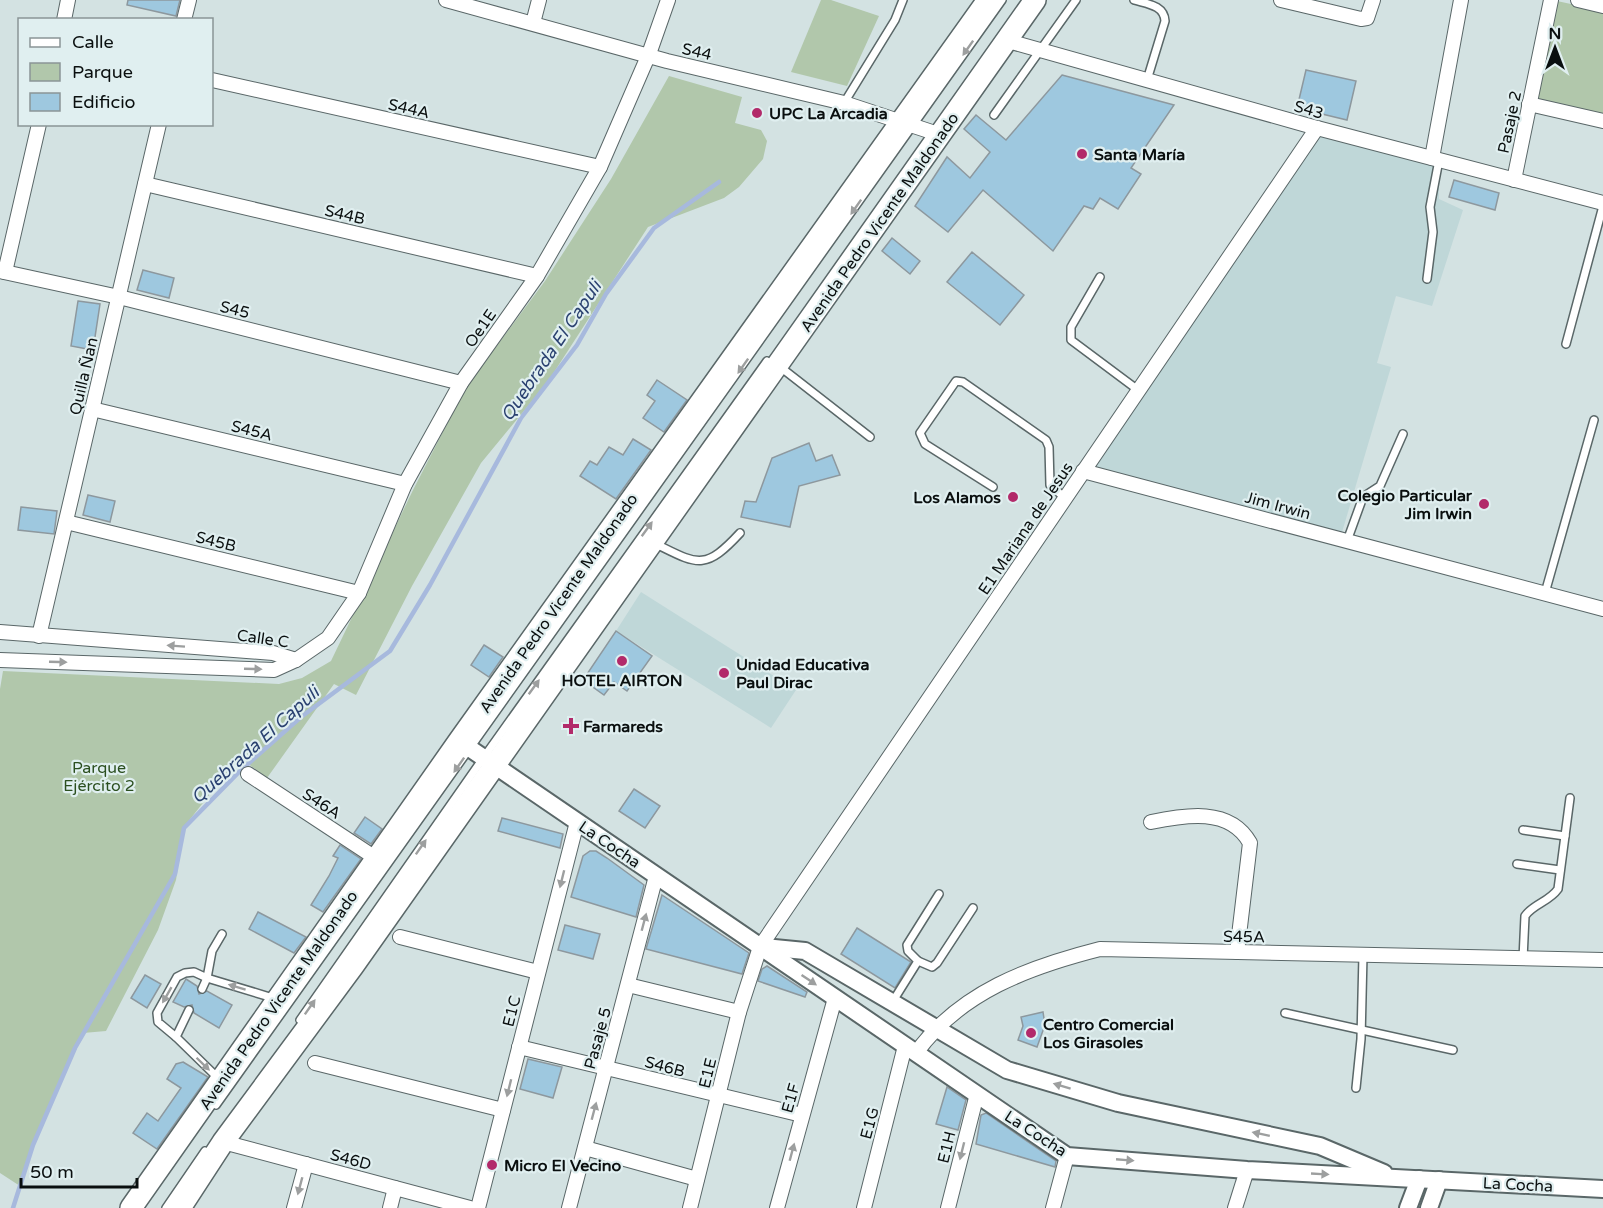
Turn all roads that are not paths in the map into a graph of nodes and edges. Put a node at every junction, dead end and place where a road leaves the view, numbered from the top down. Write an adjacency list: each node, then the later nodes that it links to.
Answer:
1 (68, 0): 19 (street)
2 (189, 0): 20 (street)
3 (446, 0): 21 (street, S44)
4 (539, 0): 21 (street)
5 (668, 0): 24 (street, Oe1E)
6 (903, 0): 27 (lane)
7 (988, 0): 31 (main road, Avenida Pedro Vicente Maldonado)
8 (1002, 0): 31 (lane, one-way to 31)
9 (1025, 0): 35 (lane)
10 (1035, 0): 22 (main road, Avenida Pedro Vicente Maldonado)
11 (1076, 0): 23 (lane)
12 (1134, 0): 26 (lane)
13 (1281, 0): 14 (street)
14 (1373, 0)
15 (1461, 0): 36 (street)
16 (1551, 0): 28 (street, Pasaje 2)
17 (1578, 0): 18 (street)
18 (1603, 6)
19 (64, 18)
20 (184, 18)
21 (533, 23): 24 (street, S44)
22 (1008, 41): 23 (street, S43); 35 (main road, Avenida Pedro Vicente Maldonado)
23 (1040, 50): 26 (street, S43); 29 (lane)
24 (650, 54): 27 (street, S44); 37 (street, Oe1E)
25 (213, 80): 37 (street, S44A)
26 (1147, 80): 34 (street, S43)
27 (844, 103): 31 (street, S44)
28 (1529, 104): 30 (street); 38 (street, Pasaje 2)
29 (994, 115)
30 (1603, 121)
31 (908, 123): 35 (street, S44); 70 (main road, Avenida Pedro Vicente Maldonado, one-way to 70)
32 (39, 126): 42 (street)
33 (159, 126): 39 (street, Quilla Ñan)
34 (1317, 128): 36 (street, S43); 50 (street, E1 Mariana de Jesus)
35 (936, 133): 40 (lane); 48 (main road, Avenida Pedro Vicente Maldonado)
36 (1436, 159): 38 (street, S43); 45 (lane)
37 (600, 167): 43 (street, Oe1E)
38 (1514, 180): 41 (street, S43)
39 (145, 184): 43 (street, S44B); 46 (street, Quilla Ñan)
40 (891, 189)
41 (1603, 205): 47 (lane)
42 (3, 271): 46 (street, S45)
43 (537, 276): 49 (street, Oe1E)
44 (1100, 277): 50 (lane)
45 (1427, 279)
46 (119, 297): 49 (street, S45); 51 (street, Quilla Ñan)
47 (1566, 344)
48 (775, 359): 54 (lane); 62 (main road, Avenida Pedro Vicente Maldonado); 70 (lane, one-way to 48)
49 (461, 383): 56 (street, Oe1E)
50 (1138, 390): 55 (street, E1 Mariana de Jesus)
51 (92, 409): 56 (street, S45A); 59 (street, Quilla Ñan)
52 (1594, 420): 64 (lane)
53 (1403, 434): 61 (lane)
54 (870, 437)
55 (1083, 471): 58 (street, E1 Mariana de Jesus); 61 (street, Jim Irwin)
56 (405, 484): 63 (street, Oe1E)
57 (993, 488): 58 (lane)
58 (1065, 498): 85 (street, E1 Mariana de Jesus)
59 (66, 522): 63 (street, S45B); 67 (street, Quilla Ñan)
60 (740, 533): 62 (lane)
61 (1347, 541): 64 (street, Jim Irwin)
62 (651, 542): 70 (main road, Avenida Pedro Vicente Maldonado)
63 (359, 593): 69 (street, Oe1E)
64 (1545, 593): 65 (street, Jim Irwin)
65 (1603, 609)
66 (0, 632): 67 (street, Calle C)
67 (39, 636): 69 (street, Calle C, one-way to 67)
68 (0, 660): 69 (street, Calle C, one-way to 69)
69 (296, 660)
70 (477, 753): 73 (street, La Cocha); 77 (main road, Avenida Pedro Vicente Maldonado); 101 (lane, one-way to 70); 115 (lane, one-way to 115); 117 (main road, Avenida Pedro Vicente Maldonado)
71 (248, 774): 77 (street, S46A)
72 (1570, 798): 76 (lane)
73 (577, 822): 80 (street, La Cocha); 91 (street, E1C, one-way to 91)
74 (1151, 822): 86 (street)
75 (1523, 830): 76 (lane)
76 (1565, 836): 79 (lane)
77 (377, 859): 96 (main road, Avenida Pedro Vicente Maldonado)
78 (1517, 864): 79 (lane)
79 (1560, 870): 88 (lane)
80 (656, 876): 85 (street, La Cocha); 93 (street, Pasaje 5, one-way to 80)
81 (939, 894): 90 (lane)
82 (973, 908): 90 (lane)
83 (222, 934): 92 (lane)
84 (400, 937): 91 (street)
85 (760, 947): 95 (street, La Cocha, one-way to 95); 97 (street, La Cocha); 99 (street, E1E)
86 (1237, 952): 87 (street, S45A); 102 (street, S45A)
87 (1363, 955): 88 (street, S45A); 103 (lane)
88 (1524, 958): 89 (street, S45A)
89 (1603, 960)
90 (918, 961): 97 (lane)
91 (538, 972): 105 (street, E1C)
92 (207, 978): 94 (lane); 96 (lane, one-way to 92); 104 (lane, one-way to 104)
93 (628, 985): 99 (street); 109 (street, Pasaje 5)
94 (202, 989)
95 (835, 998): 106 (street, La Cocha); 116 (street, E1F)
96 (279, 1000): 110 (main road, Avenida Pedro Vicente Maldonado)
97 (892, 1003): 102 (street, La Cocha)
98 (189, 1010): 104 (lane)
99 (739, 1012): 113 (street, E1E)
100 (1285, 1013): 103 (lane)
101 (296, 1026)
102 (934, 1029): 106 (street, S45A); 122 (street, La Cocha, one-way to 102)
103 (1360, 1029): 107 (lane); 111 (lane)
104 (176, 1037): 110 (lane, one-way to 110)
105 (519, 1047): 109 (street, S46B); 114 (street, E1C, one-way to 114)
106 (911, 1049): 112 (street, La Cocha); 138 (street, E1G)
107 (1453, 1050)
108 (315, 1063): 114 (street)
109 (606, 1068): 113 (street, S46B); 118 (street, Pasaje 5, one-way to 109)
110 (222, 1082): 128 (main road, Avenida Pedro Vicente Maldonado)
111 (1356, 1088)
112 (977, 1094): 119 (street, La Cocha); 139 (street, E1H, one-way to 139)
113 (718, 1097): 116 (street, S46B); 123 (street, E1E)
114 (503, 1110): 134 (street, E1C)
115 (210, 1112)
116 (802, 1115): 137 (street, E1F, one-way to 116)
117 (216, 1145): 120 (street, S46D); 129 (lane); 130 (main road, Avenida Pedro Vicente Maldonado)
118 (585, 1148): 123 (street); 135 (street, Pasaje 5)
119 (1067, 1156): 121 (street, La Cocha, one-way to 121); 140 (street)
120 (306, 1164): 126 (street, S46D); 131 (street, one-way to 131)
121 (1247, 1170): 122 (street, La Cocha, one-way to 122); 141 (street)
122 (1396, 1177): 124 (street, La Cocha)
123 (697, 1179): 136 (street, E1E)
124 (1419, 1179): 125 (street, La Cocha); 142 (street)
125 (1439, 1180): 127 (street, La Cocha); 143 (street)
126 (395, 1188): 132 (street); 133 (street, S46D)
127 (1603, 1189)
128 (131, 1208)
129 (166, 1208)
130 (180, 1208)
131 (294, 1208)
132 (390, 1208)
133 (470, 1208)
134 (478, 1208)
135 (568, 1208)
136 (690, 1208)
137 (777, 1208)
138 (864, 1208)
139 (948, 1208)
140 (1053, 1208)
141 (1235, 1208)
142 (1408, 1208)
143 (1429, 1208)

